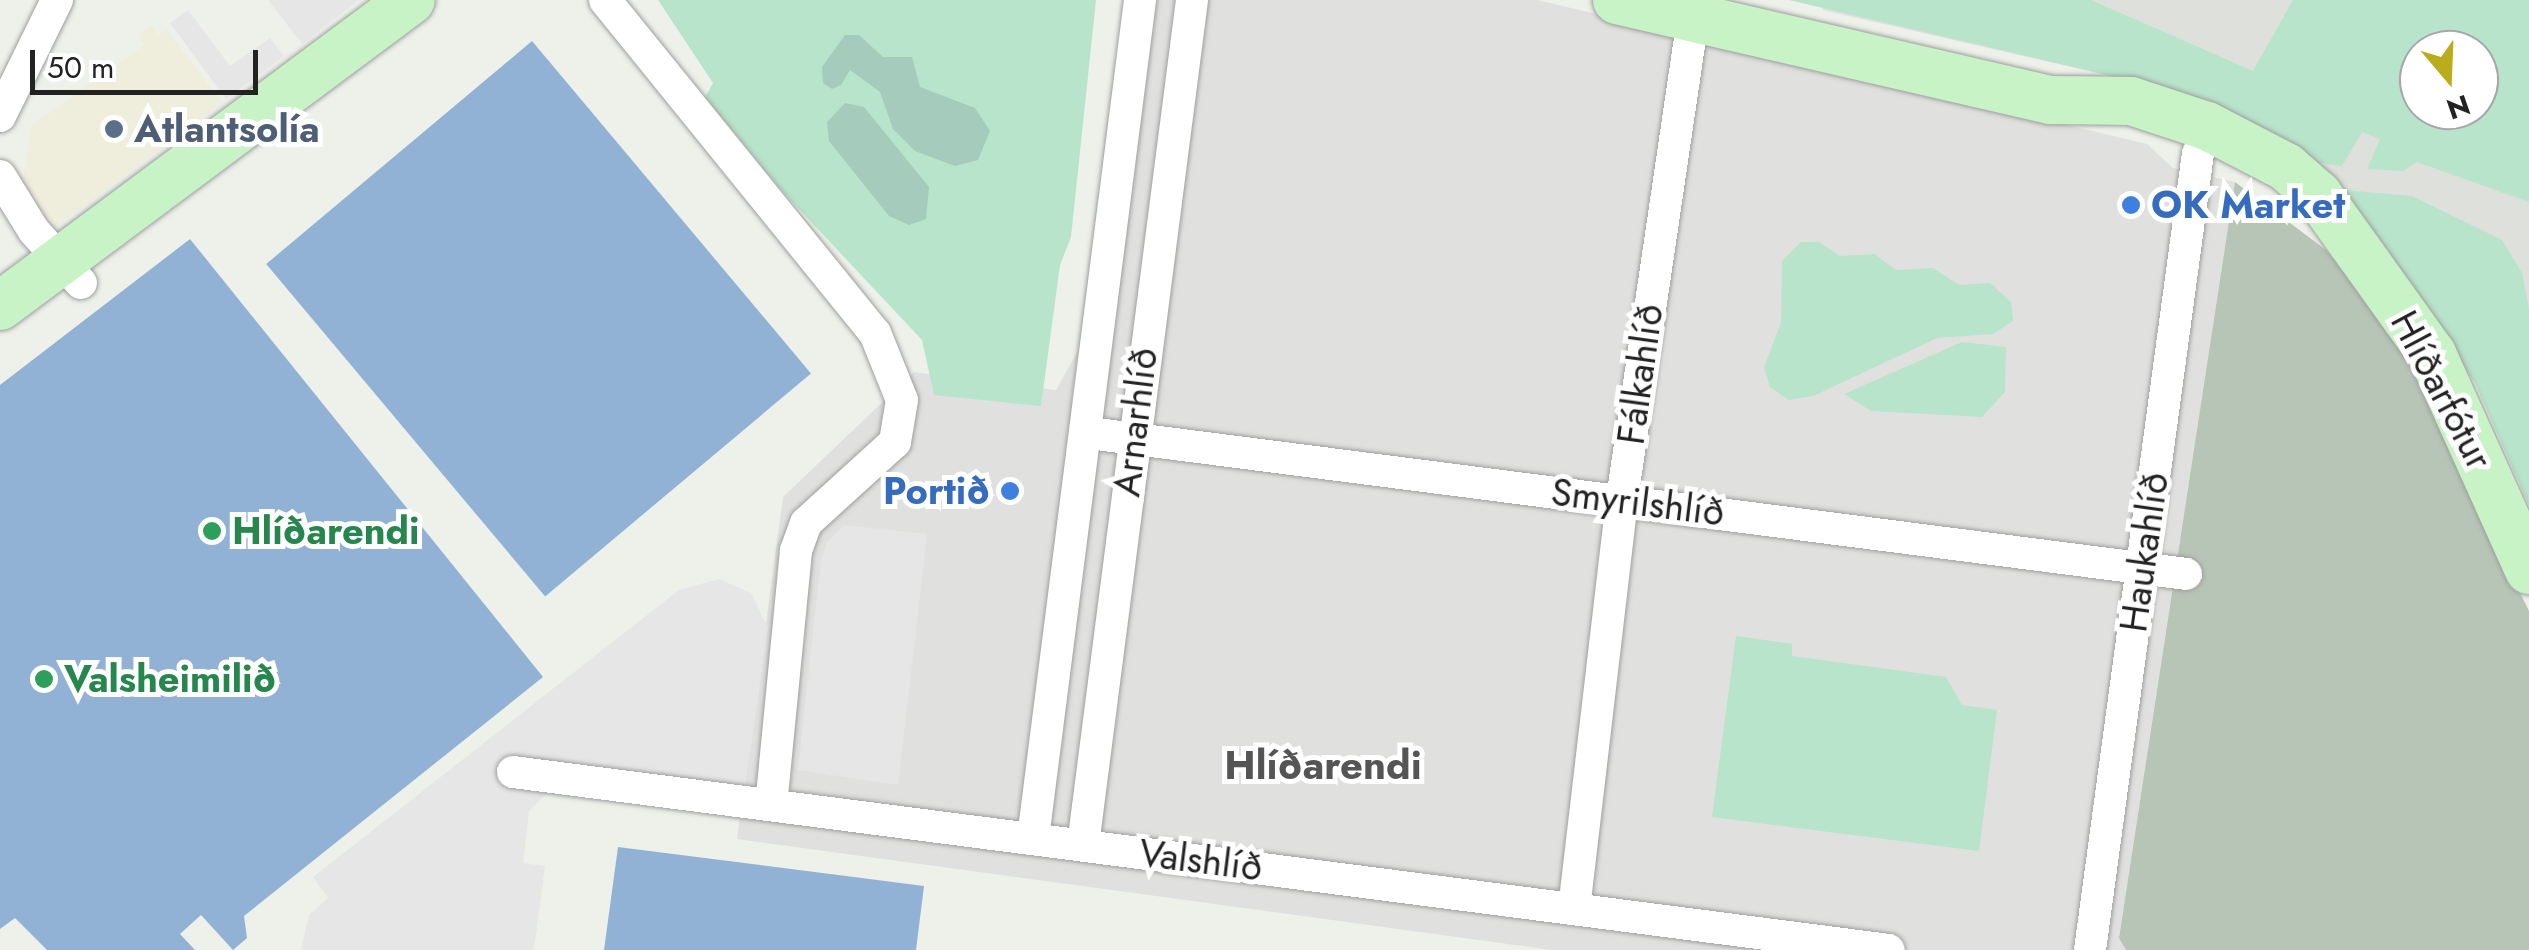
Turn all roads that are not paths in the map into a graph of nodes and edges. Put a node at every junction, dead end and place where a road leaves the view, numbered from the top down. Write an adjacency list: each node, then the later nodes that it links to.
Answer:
1 (58, 0): 11 (street)
2 (411, 0): 15 (street)
3 (605, 0): 25 (street)
4 (1140, 0): 18 (street, Arnarhlíð)
5 (1192, 0): 19 (street, Arnarhlíð)
6 (1617, 0): 8 (street, Hlíðarfótur)
7 (1758, 0): 9 (street, Hlíðarfótur)
8 (1693, 20): 9 (street, Hlíðarfótur); 20 (street, Fálkahlíð)
9 (1868, 54): 10 (street, Hlíðarfótur)
10 (2070, 103): 12 (street, Hlíðarfótur); 14 (street, Hlíðarfótur)
11 (0, 116)
12 (2198, 153): 14 (street, Hlíðarfótur); 21 (street, Haukahlíð)
13 (0, 176): 15 (street)
14 (2333, 222): 22 (street, Hlíðarfótur)
15 (73, 273): 16 (street); 17 (street)
16 (0, 306)
17 (0, 338)
18 (1088, 433): 19 (street, Smyrilshlíð); 26 (street, Arnarhlíð)
19 (1132, 438): 20 (street, Smyrilshlíð); 27 (street, Arnarhlíð)
20 (1622, 499): 21 (street, Smyrilshlíð); 28 (street, Fálkahlíð)
21 (2142, 570): 23 (street, Smyrilshlíð); 30 (street, Haukahlíð)
22 (2529, 570)
23 (2186, 574)
24 (512, 772): 25 (street, Valshlíð)
25 (771, 804): 26 (street, Valshlíð)
26 (1033, 838): 27 (street, Valshlíð)
27 (1083, 844): 28 (street, Valshlíð)
28 (1574, 909): 29 (street, Valshlíð)
29 (1889, 950)
30 (2090, 950)

